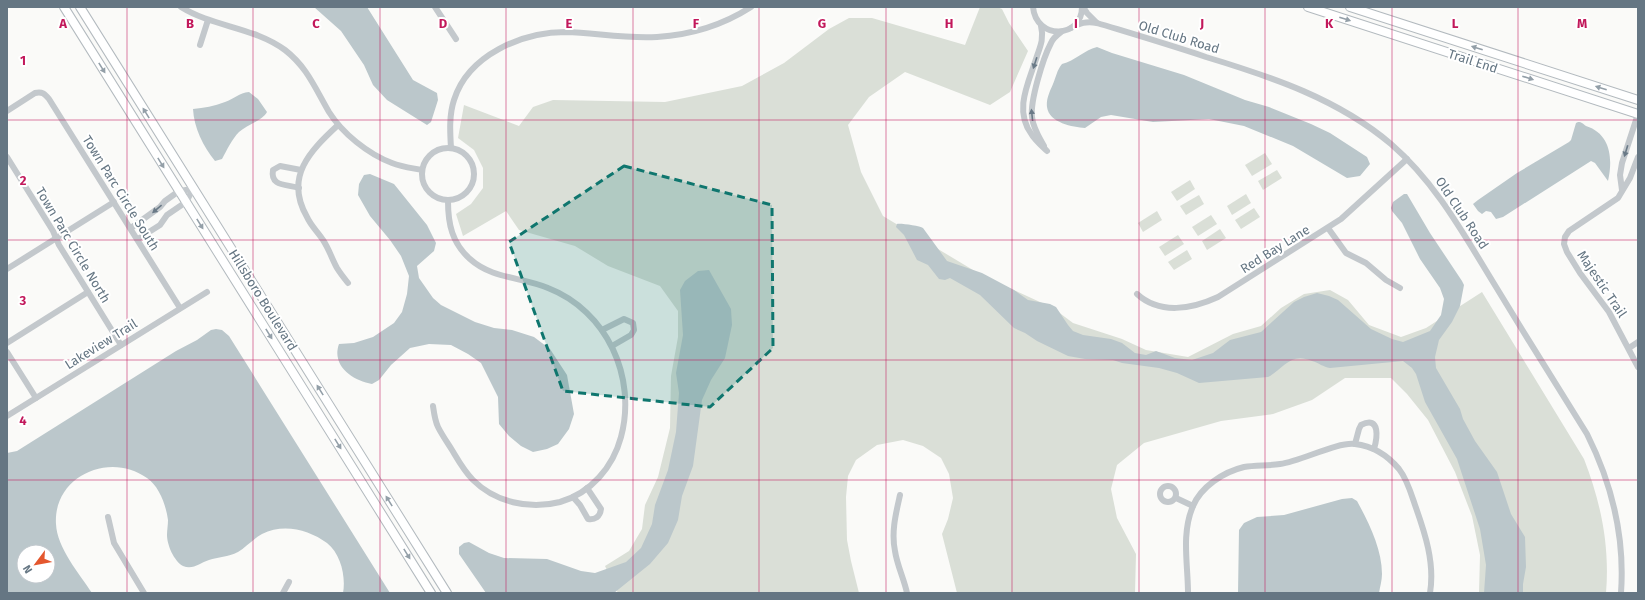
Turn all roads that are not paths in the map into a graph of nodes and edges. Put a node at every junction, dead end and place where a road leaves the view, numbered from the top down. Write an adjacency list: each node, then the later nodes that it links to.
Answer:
1 (64, 7): 30 (street, Hillsboro Boulevard, one-way to 30)
2 (80, 7): 28 (street, Hillsboro Boulevard, one-way to 2)
3 (181, 7): 10 (street)
4 (435, 7): 15 (street)
5 (751, 7): 21 (street)
6 (1083, 7): 11 (street); 13 (street)
7 (1308, 7): 19 (street, Trail End, one-way to 19)
8 (1350, 7): 17 (street, Trail End, one-way to 8)
9 (1032, 9): 12 (street)
10 (208, 20): 16 (street); 20 (street)
11 (1097, 23): 13 (street, Old Club Road); 24 (street, Old Club Road)
12 (1041, 26): 14 (street); 14 (street, one-way to 14)
13 (1071, 28): 14 (street, Old Club Road)
14 (1061, 32)
15 (456, 40)
16 (200, 46)
17 (1638, 100)
18 (7, 111): 32 (street, Town Parc Circle South)
19 (1638, 114): 29 (street, one-way to 29)
20 (338, 125): 25 (street); 26 (street)
21 (451, 148): 26 (street); 31 (street)
22 (7, 157): 38 (street, Town Parc Circle North)
23 (1638, 157): 29 (street, Majestic Trail)
24 (1407, 159): 36 (street, Red Bay Lane); 74 (street, Old Club Road)
25 (301, 170): 27 (street); 27 (street)
26 (422, 170): 31 (street)
27 (299, 188): 41 (street)
28 (193, 189): 30 (street); 33 (street); 70 (street, Hillsboro Boulevard, one-way to 28)
29 (1622, 190): 52 (street, Majestic Trail)
30 (179, 191): 33 (street, Hillsboro Boulevard); 34 (street, one-way to 34)
31 (448, 201): 47 (street)
32 (114, 202): 35 (street, Town Parc Circle South); 38 (street)
33 (186, 202): 37 (street); 69 (street, Hillsboro Boulevard, one-way to 69)
34 (144, 219): 35 (street); 37 (street)
35 (131, 228): 39 (street, Town Parc Circle South)
36 (1328, 228): 42 (street); 45 (street, Red Bay Lane)
37 (152, 231): 39 (street)
38 (56, 238): 40 (street); 43 (street, Town Parc Circle North)
39 (138, 239): 46 (street, Town Parc Circle South)
40 (7, 269)
41 (348, 283)
42 (1400, 288)
43 (88, 292): 49 (street); 50 (street, Town Parc Circle North)
44 (207, 292): 46 (street, Lakeview Trail)
45 (1137, 294)
46 (180, 308): 50 (street, Lakeview Trail)
47 (602, 330): 51 (street); 51 (street)
48 (1638, 342): 52 (street)
49 (7, 343)
50 (121, 345): 55 (street, Lakeview Trail)
51 (612, 346): 60 (street)
52 (1629, 348): 54 (street, Majestic Trail)
53 (7, 352): 55 (street)
54 (1638, 367)
55 (36, 398): 57 (street, Lakeview Trail)
56 (433, 406): 62 (street)
57 (7, 416)
58 (1355, 444): 59 (street); 59 (street); 64 (street)
59 (1374, 450): 73 (street)
60 (587, 488): 62 (street); 62 (street)
61 (900, 495): 71 (street)
62 (573, 497)
63 (1176, 498): 64 (street)
64 (1193, 506): 72 (street)
65 (108, 517): 67 (street)
66 (289, 582): 68 (street)
67 (144, 593)
68 (283, 593)
69 (431, 593)
70 (447, 593)
71 (907, 593)
72 (1188, 593)
73 (1430, 593)
74 (1621, 593)

